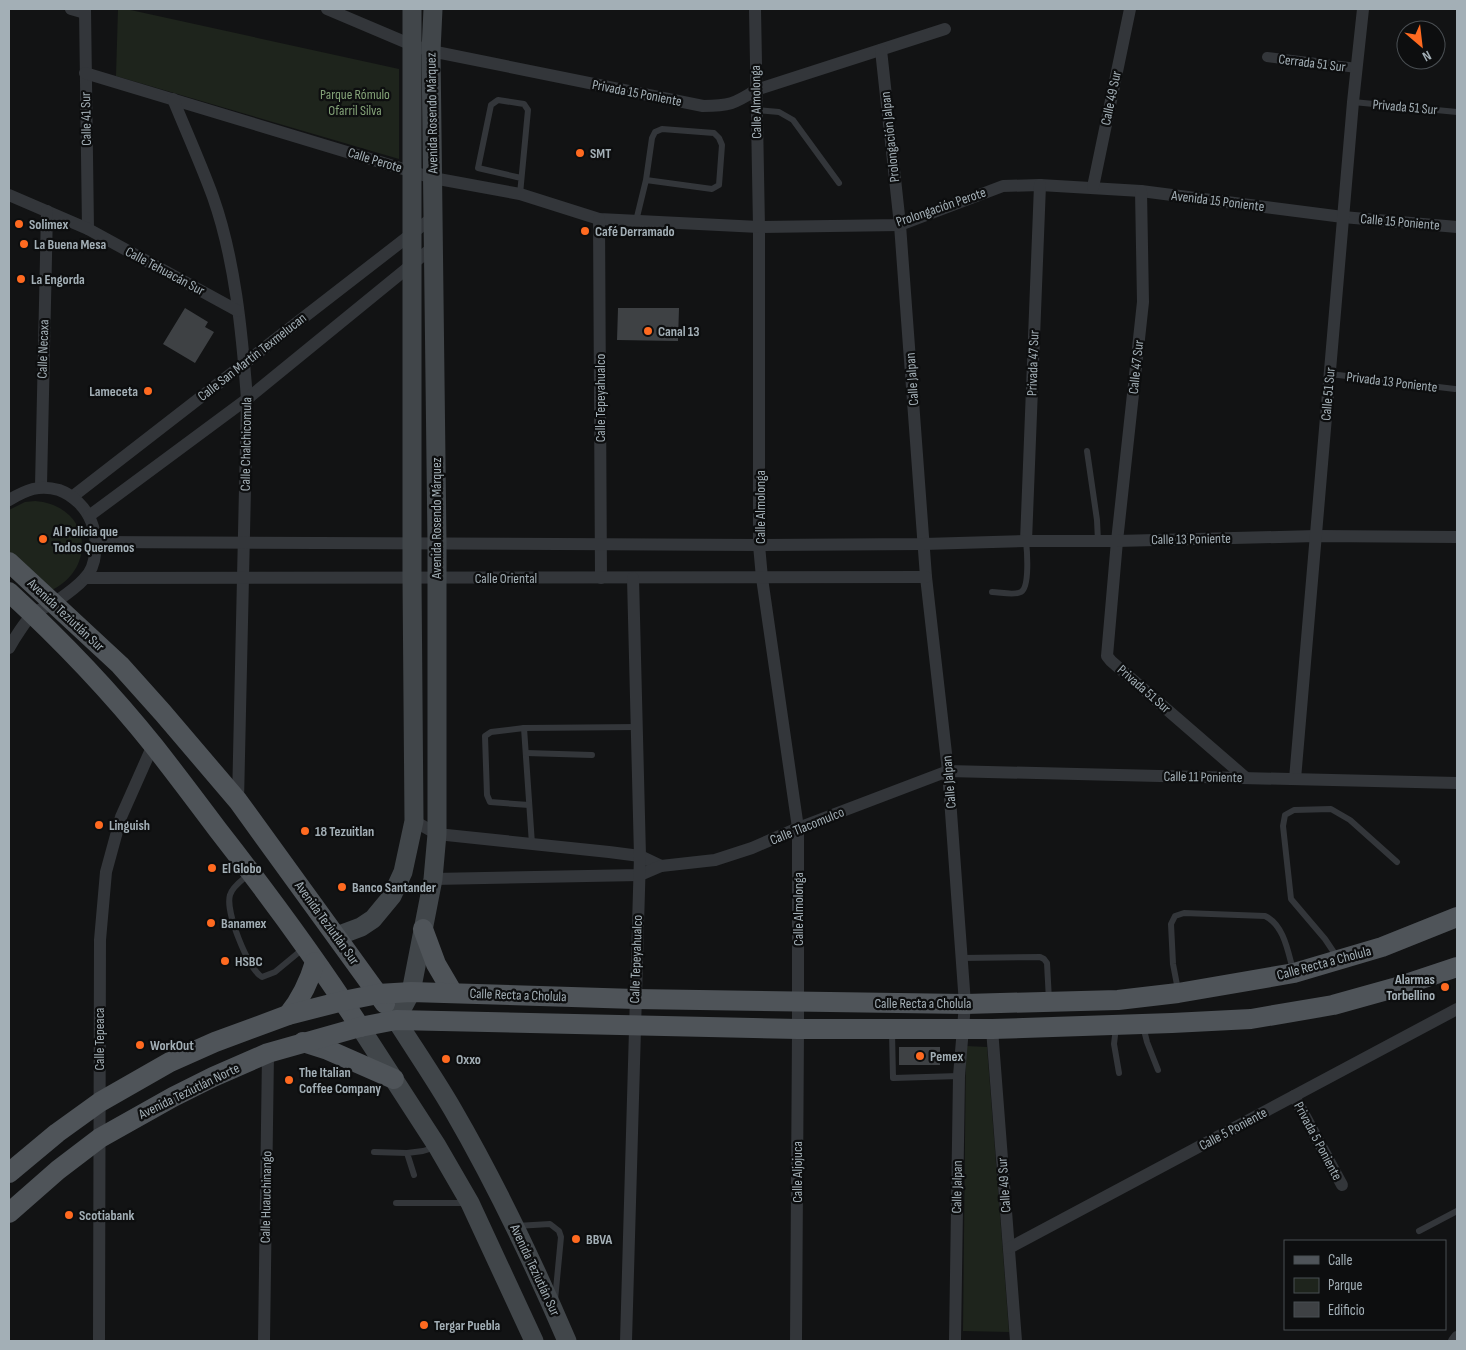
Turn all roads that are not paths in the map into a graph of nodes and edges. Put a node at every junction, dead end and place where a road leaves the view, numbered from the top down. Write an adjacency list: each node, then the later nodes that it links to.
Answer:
1 (70, 9): 8 (street)
2 (328, 9): 10 (street, Privada 15 Poniente)
3 (412, 9): 10 (main road, Avenida Rosendo Márquez)
4 (432, 9): 12 (main road, Avenida Rosendo Márquez)
5 (755, 9): 16 (street, Calle Almolonga)
6 (1130, 9): 27 (street, Calle 49 Sur)
7 (1363, 9): 14 (street, Calle 51 Sur)
8 (85, 11): 15 (street, Calle 41 Sur)
9 (945, 29): 11 (street, Privada 15 Poniente)
10 (412, 45): 12 (street, Privada 15 Poniente); 21 (main road, Avenida Rosendo Márquez)
11 (881, 50): 16 (street, Privada 15 Poniente); 36 (street, Prolongación Jalpan)
12 (431, 51): 16 (street, Privada 15 Poniente); 22 (main road, Avenida Rosendo Márquez)
13 (1267, 57): 14 (street, Cerrada 51 Sur)
14 (1357, 68): 18 (street, Calle 51 Sur)
15 (85, 73): 17 (street, Calle Perote); 39 (street, Calle 41 Sur)
16 (756, 90): 19 (street, Calle Almolonga)
17 (172, 98): 21 (street, Calle Perote); 43 (street, Calle Chalchicomula)
18 (1353, 102): 20 (lane, Privada 51 Sur); 32 (street, Calle 51 Sur)
19 (756, 110): 25 (lane); 37 (street, Calle Almolonga)
20 (1457, 112)
21 (412, 172): 22 (street, Calle Perote); 40 (main road, Avenida Rosendo Márquez)
22 (433, 178): 29 (street, Calle Perote); 33 (main road, Avenida Rosendo Márquez)
23 (521, 178): 23 (lane); 29 (lane)
24 (646, 180): 24 (lane); 35 (lane)
25 (839, 183)
26 (1040, 185): 27 (street, Prolongación Perote); 36 (street, Prolongación Perote); 55 (street, Privada 47 Sur)
27 (1093, 187): 28 (street, Avenida 15 Poniente)
28 (1141, 191): 32 (street, Avenida 15 Poniente); 57 (street, Calle 47 Sur)
29 (520, 194): 34 (street, Calle Perote)
30 (9, 195): 31 (street, Calle Tehuacán Sur)
31 (47, 211): 39 (street, Calle Tehuacán Sur); 49 (street, Calle Necaxa)
32 (1343, 217): 38 (street, Calle 15 Poniente); 45 (street, Calle 51 Sur)
33 (432, 218): 40 (street, Calle San Martín Texmelucan); 41 (main road, Avenida Rosendo Márquez)
34 (599, 219): 35 (street, Calle Perote); 62 (street, Calle Tepeyahualco)
35 (636, 220): 37 (street, Calle Perote)
36 (900, 225): 37 (street, Prolongación Perote); 63 (street, Calle Jalpan)
37 (759, 227): 64 (street, Calle Almolonga)
38 (1457, 227)
39 (88, 229): 43 (street, Calle Tehuacán Sur)
40 (412, 234): 42 (main road, Avenida Rosendo Márquez); 44 (street, Calle San Martín Texmelucan)
41 (432, 248): 42 (street, Calle San Martín Texmelucan); 60 (main road, Avenida Rosendo Márquez)
42 (412, 264): 47 (street, Calle San Martín Texmelucan); 61 (main road, Avenida Rosendo Márquez)
43 (238, 311): 44 (street, Calle Chalchicomula)
44 (244, 363): 47 (street, Calle Chalchicomula); 50 (street, Calle San Martín Texmelucan)
45 (1330, 374): 46 (lane, Privada 13 Poniente); 53 (street, Calle 51 Sur)
46 (1455, 389)
47 (247, 399): 52 (street, Calle San Martín Texmelucan); 59 (street, Calle Chalchicomula)
48 (1087, 451): 56 (lane)
49 (41, 486): 50 (street); 51 (street)
50 (72, 497): 52 (street)
51 (9, 500)
52 (89, 516): 58 (street)
53 (1316, 536): 54 (street, Calle 13 Poniente); 57 (street, Calle 13 Poniente); 86 (street, Calle 51 Sur)
54 (1457, 537)
55 (1026, 541): 56 (street, Calle 13 Poniente); 63 (street, Calle 13 Poniente); 75 (lane)
56 (1098, 541): 57 (street, Calle 13 Poniente)
57 (1117, 541): 85 (street, Privada 51 Sur)
58 (96, 542): 59 (street); 66 (street)
59 (243, 543): 61 (street); 73 (street, Calle Chalchicomula)
60 (437, 543): 61 (street); 62 (street); 68 (main road, Avenida Rosendo Márquez)
61 (412, 544): 67 (main road, Avenida Rosendo Márquez)
62 (600, 544): 64 (street); 69 (street, Calle Tepeyahualco)
63 (924, 544): 64 (street); 72 (street, Calle Jalpan)
64 (760, 545): 71 (street, Calle Almolonga)
65 (9, 562): 76 (main road, Avenida Teziutlán Sur)
66 (86, 578): 73 (street, Calle Oriental); 76 (street)
67 (412, 578): 68 (street, Calle Oriental); 73 (street, Calle Oriental); 90 (main road, Avenida Rosendo Márquez)
68 (437, 578): 69 (street, Calle Oriental); 92 (main road, Avenida Rosendo Márquez)
69 (601, 578): 70 (street, Calle Oriental)
70 (633, 578): 71 (street, Calle Oriental); 79 (street, Calle Tepeyahualco)
71 (762, 578): 72 (street, Calle Oriental); 91 (street, Calle Almolonga)
72 (926, 578): 84 (street, Calle Jalpan)
73 (244, 579): 88 (street, Calle Chalchicomula)
74 (9, 592): 77 (main road, Avenida Teziutlán Sur)
75 (992, 592)
76 (54, 603): 77 (street); 88 (main road, Avenida Teziutlán Sur)
77 (33, 614): 78 (street); 81 (main road, Avenida Teziutlán Sur)
78 (9, 648)
79 (637, 727): 80 (lane); 94 (street, Calle Tepeyahualco)
80 (524, 728): 82 (lane); 89 (lane)
81 (153, 745): 97 (main road, Avenida Teziutlán Sur); 135 (street, Calle Tepeaca)
82 (526, 753): 83 (lane); 89 (lane)
83 (592, 755)
84 (948, 770): 85 (street, Calle 11 Poniente); 91 (street, Calle Tlacomulco); 104 (street, Calle Jalpan)
85 (1246, 778): 86 (street, Calle 11 Poniente)
86 (1295, 779): 87 (street, Calle 11 Poniente)
87 (1457, 783)
88 (238, 801): 102 (main road, Avenida Teziutlán Sur)
89 (529, 805): 93 (lane)
90 (414, 821): 92 (street); 102 (main road, Avenida Rosendo Márquez)
91 (798, 828): 96 (street, Calle Tlacomulco); 114 (street, Calle Almolonga)
92 (437, 834): 93 (street); 99 (main road, Avenida Rosendo Márquez)
93 (532, 844): 94 (street)
94 (640, 856): 96 (street); 98 (street, Calle Tepeyahualco)
95 (1397, 862): 105 (lane)
96 (661, 866): 98 (street, Calle Tlacomulco)
97 (250, 872): 103 (main road, Avenida Teziutlán Sur); 103 (lane)
98 (640, 875): 99 (street, Calle Tlacomulco); 112 (street, Calle Tepeyahualco)
99 (433, 878): 101 (main road, Avenida Rosendo Márquez)
100 (1457, 919): 105 (main road, Calle Recta a Cholula)
101 (423, 929): 108 (main road, Avenida Rosendo Márquez); 109 (main road)
102 (336, 936): 111 (main road, Avenida Teziutlán Sur)
103 (310, 954): 113 (main road, Avenida Teziutlán Sur); 118 (main road)
104 (961, 958): 115 (lane); 116 (street, Calle Jalpan)
105 (1339, 960): 107 (main road, Calle Recta a Cholula)
106 (1457, 967): 120 (main road, Calle Recta a Cholula)
107 (1294, 972): 110 (main road, Calle Recta a Cholula); 110 (lane)
108 (411, 992): 109 (main road, Calle Recta a Cholula); 111 (main road, Calle Recta a Cholula); 119 (main road, Avenida Rosendo Márquez)
109 (453, 993): 112 (main road, Calle Recta a Cholula)
110 (1178, 993): 115 (main road, Calle Recta a Cholula)
111 (378, 994): 113 (main road); 119 (main road, Avenida Teziutlán Sur)
112 (635, 999): 114 (main road, Calle Recta a Cholula); 123 (street, Calle Tepeyahualco)
113 (343, 1001): 118 (main road); 122 (main road, Avenida Teziutlán Sur)
114 (798, 1002): 116 (main road, Calle Recta a Cholula); 126 (street, Calle Aljojuca)
115 (1050, 1002): 116 (main road, Calle Recta a Cholula)
116 (964, 1004): 125 (street, Calle Jalpan)
117 (1457, 1009): 134 (street, Calle 5 Poniente)
118 (288, 1015): 135 (main road)
119 (396, 1020): 122 (main road, Avenida Teziutlán Norte); 123 (main road, Calle Recta a Cholula); 147 (main road, Avenida Teziutlán Sur)
120 (1142, 1024): 121 (main road, Calle Recta a Cholula); 130 (lane)
121 (1116, 1025): 127 (main road, Calle Recta a Cholula); 131 (lane)
122 (360, 1027): 128 (main road, Avenida Teziutlán Norte); 133 (main road, Avenida Teziutlán Sur)
123 (634, 1027): 126 (main road, Calle Recta a Cholula); 156 (street, Calle Tepeyahualco)
124 (892, 1028): 125 (main road, Calle Recta a Cholula); 126 (main road, Calle Recta a Cholula); 132 (lane)
125 (962, 1028): 127 (main road, Calle Recta a Cholula); 132 (street, Calle Jalpan)
126 (798, 1029): 157 (street, Calle Aljojuca)
127 (992, 1029): 149 (street, Calle 49 Sur)
128 (304, 1042): 129 (main road, Avenida Teziutlán Norte); 133 (main road)
129 (268, 1053): 136 (main road, Avenida Teziutlán Norte); 153 (street, Calle Huauchinango)
130 (1158, 1070)
131 (1119, 1073)
132 (959, 1076): 158 (street, Calle Jalpan)
133 (394, 1079): 137 (main road, Avenida Teziutlán Sur)
134 (1294, 1096): 142 (street, Privada 5 Poniente); 149 (street, Calle 5 Poniente)
135 (100, 1102): 136 (street, Calle Tepeaca); 140 (main road)
136 (100, 1138): 146 (main road, Avenida Teziutlán Norte); 152 (street, Calle Tepeaca)
137 (437, 1146): 139 (lane); 144 (main road, Avenida Teziutlán Sur)
138 (374, 1152): 139 (lane)
139 (407, 1153): 141 (lane)
140 (9, 1173)
141 (414, 1175)
142 (1342, 1185)
143 (396, 1203): 144 (lane)
144 (470, 1203): 154 (main road, Avenida Teziutlán Sur)
145 (1457, 1211): 148 (lane)
146 (9, 1213)
147 (515, 1226): 150 (main road, Avenida Teziutlán Sur); 150 (lane)
148 (1419, 1231)
149 (1009, 1248): 159 (street, Calle 49 Sur)
150 (554, 1310): 155 (main road, Avenida Teziutlán Sur)
151 (1457, 1336): 160 (street)
152 (99, 1341)
153 (264, 1341)
154 (534, 1341)
155 (567, 1341)
156 (626, 1341)
157 (796, 1341)
158 (955, 1341)
159 (1016, 1341)
160 (1454, 1341)

